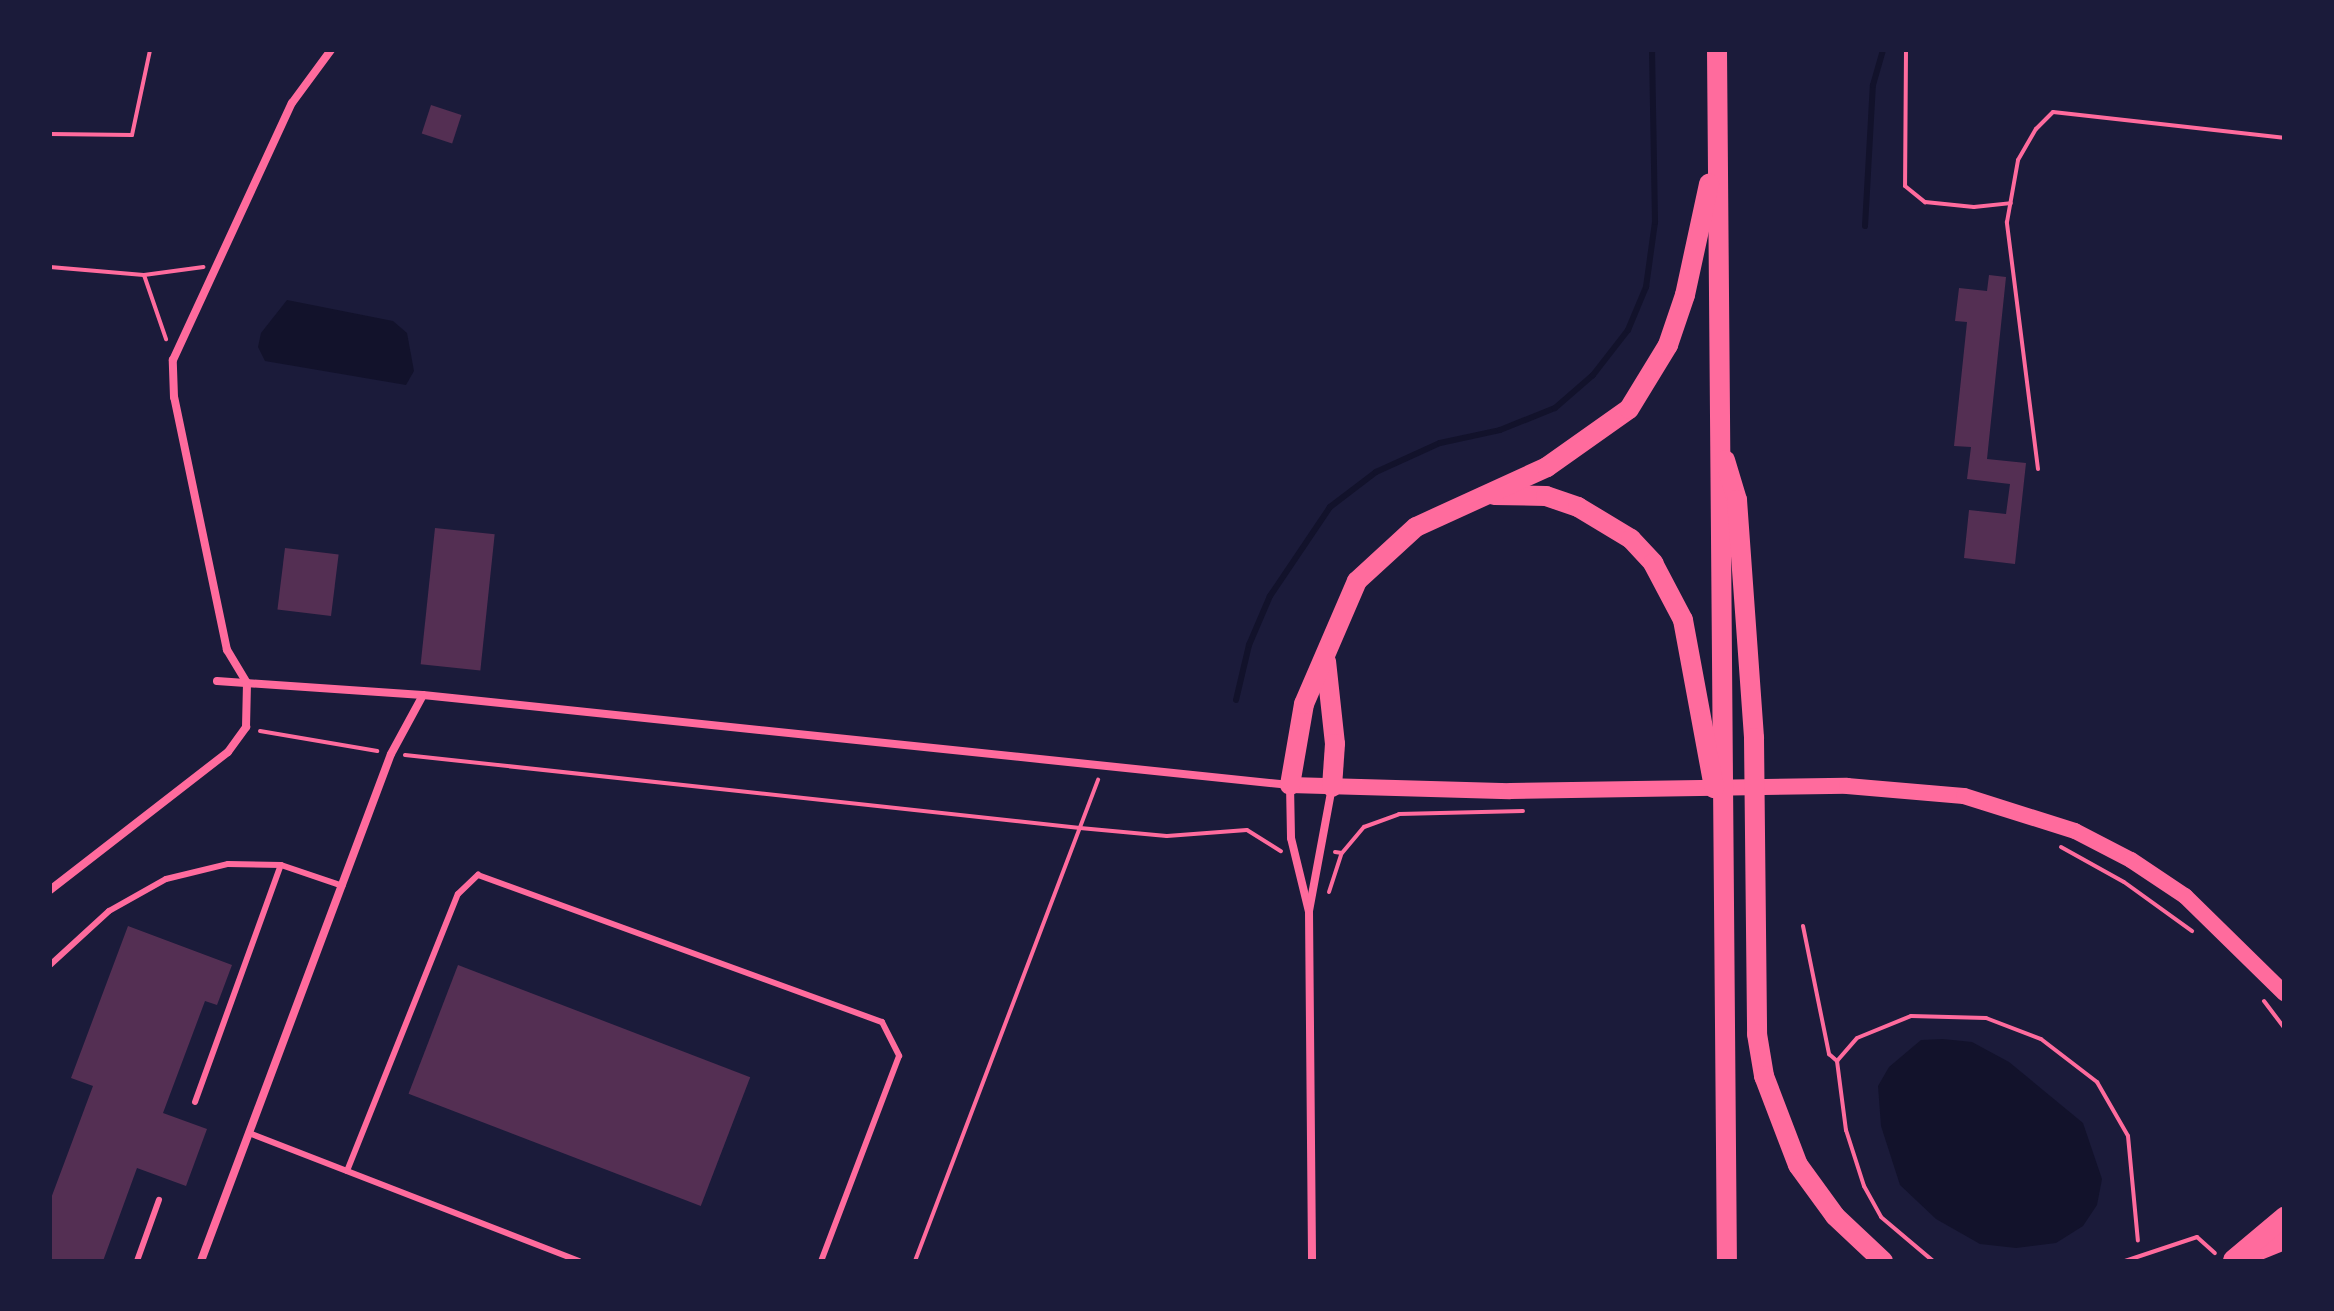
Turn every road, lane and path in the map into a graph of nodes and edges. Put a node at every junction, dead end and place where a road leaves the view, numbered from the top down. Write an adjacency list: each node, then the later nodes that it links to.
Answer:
1 (150, 50): 5 (path)
2 (331, 50): 9 (street)
3 (1717, 50): 7 (highway)
4 (1906, 50): 8 (path)
5 (50, 134)
6 (2284, 138): 8 (path)
7 (1718, 145): 13 (highway); 15 (highway)
8 (2011, 203): 14 (path)
9 (220, 265): 11 (path); 12 (street)
10 (50, 267): 11 (path)
11 (144, 275): 12 (path)
12 (173, 360): 18 (street)
13 (1718, 437): 27 (highway); 58 (highway)
14 (2038, 469)
15 (1490, 495): 16 (highway); 27 (highway)
16 (1326, 657): 23 (highway); 24 (highway)
17 (217, 681): 18 (street)
18 (247, 683): 19 (street); 20 (street)
19 (423, 695): 21 (street); 22 (street)
20 (246, 727): 21 (path); 33 (street)
21 (391, 754): 26 (path); 32 (street)
22 (1102, 766): 23 (street); 26 (path)
23 (1290, 785): 24 (main road); 34 (street)
24 (1332, 787): 34 (street); 38 (main road)
25 (1538, 811): 30 (path)
26 (1080, 828): 29 (path); 55 (path)
27 (1724, 835): 57 (highway)
28 (2053, 843): 36 (path)
29 (1282, 851)
30 (1332, 852)
31 (281, 865): 32 (lane); 37 (lane); 42 (lane)
32 (343, 886): 43 (street)
33 (50, 890)
34 (1309, 912): 56 (street)
35 (1803, 926): 41 (path)
36 (2195, 933)
37 (50, 965)
38 (2284, 993)
39 (2258, 994): 40 (path)
40 (2284, 1028)
41 (1837, 1061): 47 (path); 59 (path)
42 (195, 1102)
43 (249, 1133): 44 (lane); 52 (street)
44 (347, 1171): 53 (lane); 54 (lane)
45 (159, 1200): 51 (lane)
46 (2284, 1217): 50 (highway)
47 (2138, 1241)
48 (2282, 1242): 50 (highway)
49 (2210, 1246): 60 (path)
50 (2232, 1260)
51 (137, 1261)
52 (201, 1261)
53 (579, 1261)
54 (821, 1261)
55 (915, 1261)
56 (1312, 1261)
57 (1727, 1261)
58 (1883, 1261)
59 (1933, 1261)
60 (2125, 1261)

